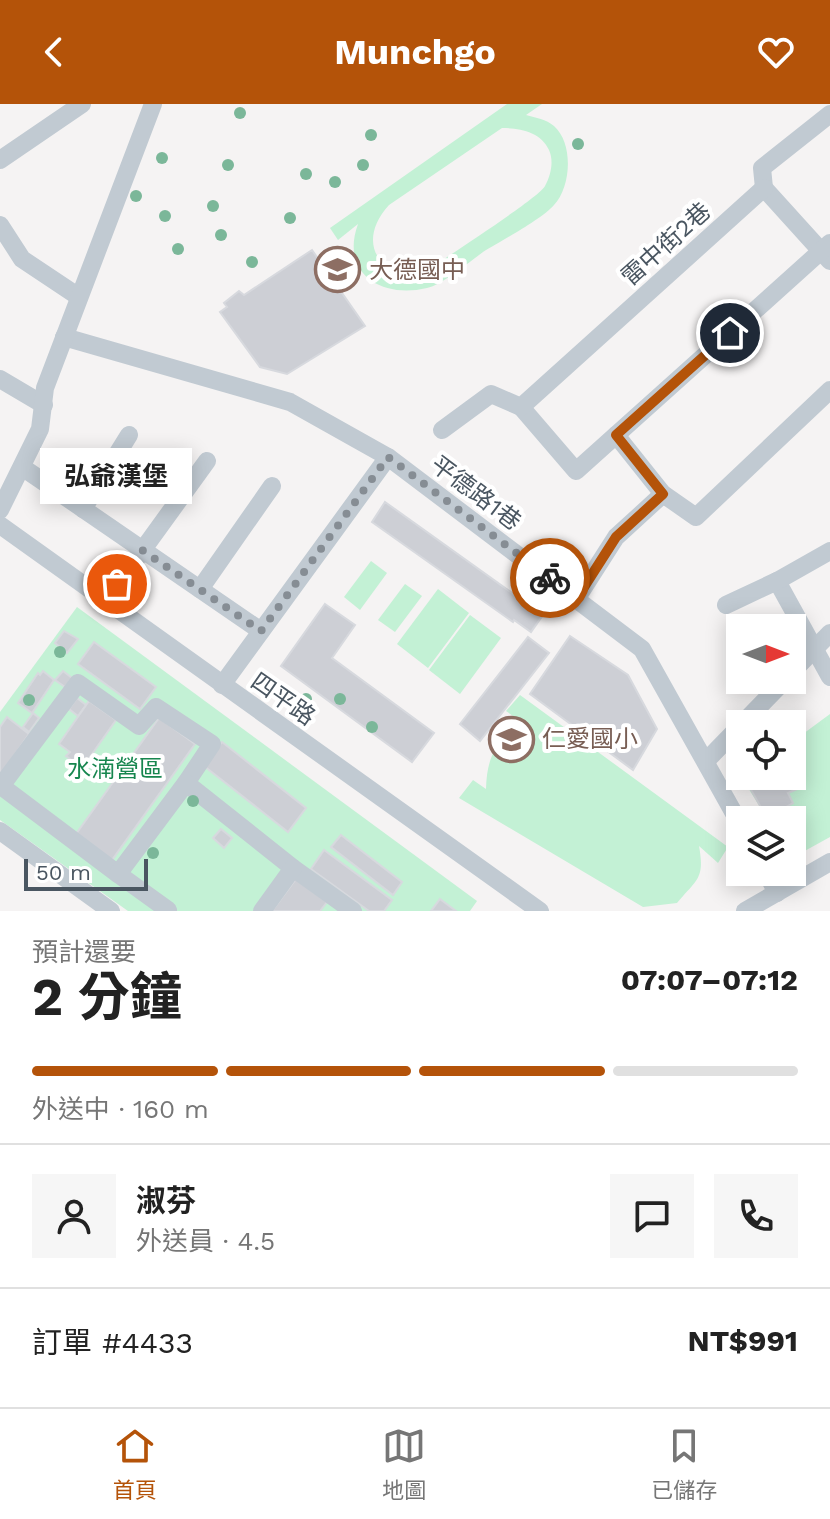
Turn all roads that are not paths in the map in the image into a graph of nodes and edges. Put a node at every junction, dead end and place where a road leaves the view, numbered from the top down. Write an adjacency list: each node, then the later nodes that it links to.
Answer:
1 (82, 104): 5 (street)
2 (171, 104): 3 (street)
3 (150, 113): 9 (street)
4 (830, 114): 6 (street, 雷中街2巷)
5 (0, 160)
6 (764, 188): 8 (street); 14 (street, 雷中街2巷)
7 (1, 230): 9 (street)
8 (827, 252): 17 (street)
9 (79, 297): 10 (street)
10 (64, 337): 13 (street); 18 (street, 平德路1巷)
11 (0, 379): 13 (street)
12 (830, 390): 22 (street)
13 (44, 397): 20 (street)
14 (521, 407): 15 (street); 17 (street)
15 (442, 430)
16 (129, 435): 23 (street)
17 (616, 435): 22 (street)
18 (388, 457): 30 (street, 平德路1巷); 33 (street)
19 (207, 461): 26 (street)
20 (22, 467): 23 (street); 24 (street)
21 (272, 486): 29 (street)
22 (663, 494): 30 (street)
23 (83, 509): 26 (street)
24 (0, 510)
25 (0, 525): 31 (street, 四平路)
26 (142, 550): 29 (street); 31 (street)
27 (830, 551): 28 (street)
28 (777, 581): 32 (street); 35 (street)
29 (200, 589): 33 (street)
30 (577, 598): 42 (street, 平德路1巷)
31 (105, 602): 38 (street, 四平路)
32 (726, 605)
33 (261, 631): 38 (street)
34 (830, 633): 35 (street)
35 (816, 648): 36 (street); 37 (street)
36 (806, 658)
37 (830, 677)
38 (222, 685): 56 (street, 四平路)
39 (771, 694): 40 (street)
40 (756, 710)
41 (726, 740): 42 (street)
42 (706, 761): 44 (street, 平德路1巷)
43 (186, 783): 47 (street); 48 (street); 48 (street)
44 (730, 806)
45 (0, 831): 51 (street)
46 (830, 862): 50 (street)
47 (293, 868): 54 (street); 55 (street)
48 (118, 874): 53 (street)
49 (773, 886): 50 (street)
50 (777, 893): 52 (street)
51 (98, 907)
52 (756, 908)
53 (168, 911)
54 (262, 911)
55 (353, 911)
56 (540, 911)

